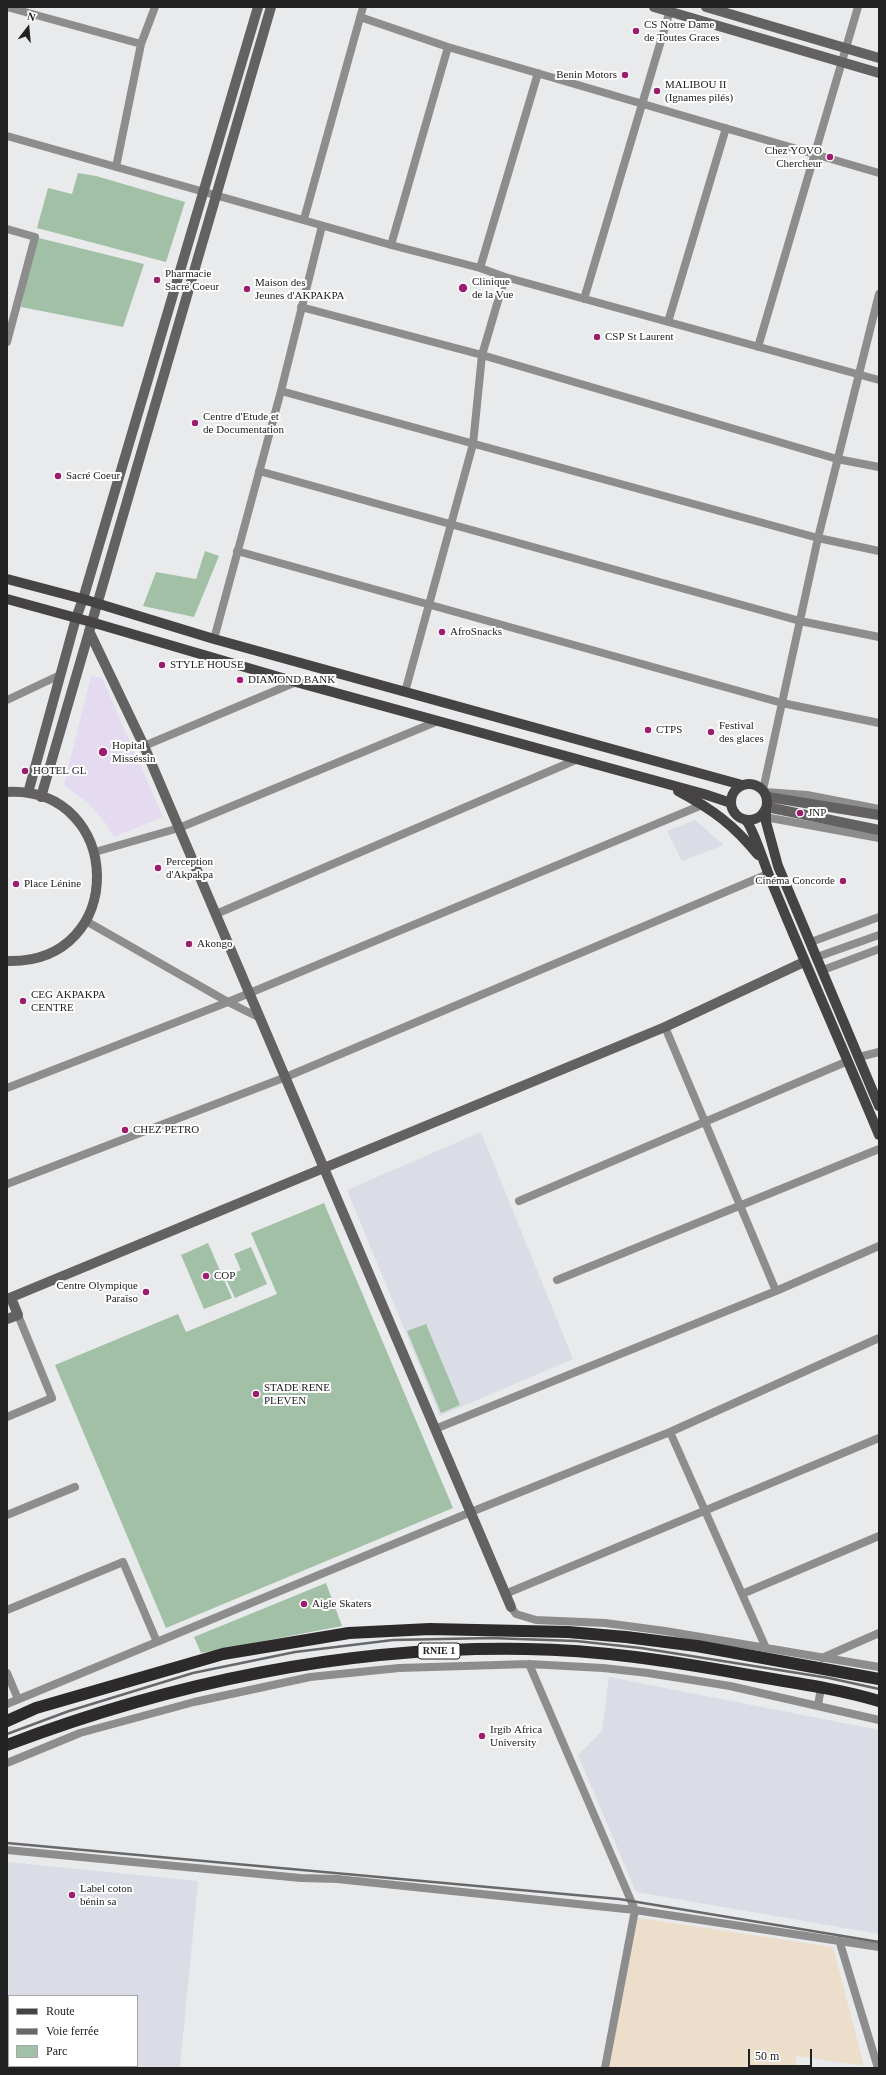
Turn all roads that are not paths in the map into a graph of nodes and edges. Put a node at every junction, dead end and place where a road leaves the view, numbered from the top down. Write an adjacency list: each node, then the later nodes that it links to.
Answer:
1 (7, 7): 11 (street)
2 (155, 7): 11 (street)
3 (258, 7): 24 (street)
4 (272, 7): 25 (street)
5 (363, 7): 10 (street)
6 (654, 7): 9 (street)
7 (706, 7): 13 (street)
8 (858, 7): 13 (street)
9 (670, 9): 15 (street); 18 (street)
10 (360, 16): 12 (street); 26 (street)
11 (141, 44): 22 (street)
12 (448, 47): 16 (street); 29 (street)
13 (847, 48): 14 (street); 15 (street)
14 (879, 58)
15 (843, 63): 17 (street); 21 (street)
16 (538, 73): 18 (street); 30 (street)
17 (879, 73)
18 (642, 104): 19 (street); 33 (street)
19 (726, 128): 21 (street); 36 (street)
20 (7, 136): 22 (street)
21 (816, 154): 23 (street); 38 (street)
22 (116, 167): 24 (street)
23 (879, 173)
24 (204, 192): 25 (street); 53 (street)
25 (217, 195): 26 (street); 54 (street)
26 (304, 219): 27 (street)
27 (322, 226): 29 (street); 34 (street)
28 (7, 229): 35 (street)
29 (391, 245): 30 (street)
30 (480, 268): 31 (street)
31 (505, 277): 33 (street); 39 (street)
32 (879, 294): 40 (street)
33 (584, 299): 36 (street)
34 (301, 307): 39 (street); 42 (street)
35 (11, 316): 37 (street)
36 (668, 322): 38 (street)
37 (7, 342)
38 (758, 347): 40 (street)
39 (482, 356): 43 (street); 44 (street)
40 (859, 375): 41 (street); 44 (street)
41 (879, 380)
42 (281, 391): 43 (street); 46 (street)
43 (473, 444): 47 (street); 48 (street)
44 (837, 459): 45 (street); 48 (street)
45 (879, 467)
46 (259, 471): 47 (street); 50 (street)
47 (451, 524): 55 (street); 57 (street)
48 (818, 538): 49 (street); 57 (street)
49 (879, 551)
50 (238, 552): 55 (street); 60 (street)
51 (7, 579): 53 (main road)
52 (7, 599): 56 (main road)
53 (83, 599): 54 (main road); 56 (street)
54 (97, 604): 58 (street); 60 (main road)
55 (429, 605): 63 (street); 65 (street)
56 (76, 618): 58 (main road); 61 (street)
57 (800, 621): 59 (street); 65 (street)
58 (90, 626): 62 (main road); 68 (street); 75 (street)
59 (879, 637)
60 (214, 639): 63 (main road)
61 (60, 675): 64 (street); 73 (street)
62 (296, 682): 66 (main road); 68 (street)
63 (405, 692): 71 (main road)
64 (7, 700)
65 (782, 704): 67 (street); 74 (street)
66 (438, 721): 69 (main road); 82 (street)
67 (879, 722)
68 (144, 746): 82 (street)
69 (578, 759): 70 (main road); 88 (street)
70 (648, 779): 76 (main road); 77 (main road)
71 (742, 785): 74 (main road); 76 (main road)
72 (7, 792): 73 (street)
73 (28, 793): 75 (street)
74 (765, 793): 78 (street); 79 (main road); 80 (street)
75 (41, 797): 85 (street)
76 (731, 803): 81 (main road)
77 (702, 805): 86 (main road); 98 (street)
78 (879, 809)
79 (766, 812): 81 (main road); 83 (street); 84 (street); 92 (main road)
80 (879, 815)
81 (745, 820): 86 (main road)
82 (179, 828): 85 (street); 88 (street)
83 (879, 830)
84 (879, 838)
85 (95, 852): 90 (street)
86 (762, 860): 87 (main road)
87 (768, 874): 96 (main road); 105 (street)
88 (216, 914): 98 (street)
89 (879, 917): 92 (street)
90 (86, 921): 95 (street); 99 (street)
91 (879, 935): 94 (street)
92 (811, 942): 94 (main road)
93 (879, 949): 97 (street)
94 (818, 957): 97 (main road)
95 (8, 961)
96 (804, 962): 101 (street); 104 (main road)
97 (823, 970): 103 (main road)
98 (250, 993): 99 (street); 100 (street)
99 (228, 1002): 100 (street); 106 (street)
100 (260, 1018): 105 (street)
101 (665, 1027): 108 (street); 111 (street)
102 (879, 1052): 103 (street)
103 (859, 1057): 107 (main road)
104 (848, 1061): 108 (street); 109 (main road)
105 (286, 1077): 111 (street); 112 (street)
106 (7, 1088)
107 (879, 1106)
108 (705, 1122): 113 (street); 114 (street)
109 (879, 1135)
110 (879, 1149): 114 (street)
111 (324, 1168): 118 (street); 123 (street)
112 (7, 1184)
113 (519, 1201)
114 (740, 1206): 116 (street); 117 (street)
115 (879, 1246): 117 (street)
116 (557, 1280)
117 (776, 1291): 123 (street)
118 (9, 1298): 119 (street)
119 (18, 1315): 120 (street); 122 (street)
120 (7, 1319)
121 (879, 1338): 124 (street)
122 (7, 1417)
123 (435, 1429): 128 (street)
124 (670, 1432): 127 (street); 128 (street)
125 (879, 1438): 127 (street)
126 (75, 1487): 129 (street)
127 (705, 1511): 131 (street); 132 (street)
128 (470, 1512): 131 (street); 136 (street)
129 (7, 1515)
130 (879, 1536): 132 (street)
131 (505, 1594): 133 (street)
132 (742, 1594): 137 (street)
133 (511, 1607): 137 (street)
134 (7, 1610): 136 (street)
135 (879, 1633): 138 (street)
136 (157, 1642): 144 (street)
137 (766, 1648): 138 (street)
138 (822, 1658): 140 (street)
139 (529, 1664): 147 (street); 151 (street); 153 (street)
140 (879, 1667)
141 (7, 1673): 144 (street)
142 (879, 1679): 148 (highway, RNIE 1)
143 (821, 1688): 145 (highway, RNIE 1); 147 (street); 150 (highway, RNIE 1)
144 (18, 1699): 146 (street)
145 (879, 1701)
146 (7, 1704)
147 (818, 1705): 149 (street)
148 (7, 1720)
149 (879, 1720)
150 (7, 1745)
151 (7, 1763)
152 (7, 1850): 153 (street)
153 (635, 1910): 154 (street); 156 (street)
154 (839, 1940): 155 (street); 157 (street)
155 (879, 1947)
156 (605, 2068)
157 (878, 2068)

